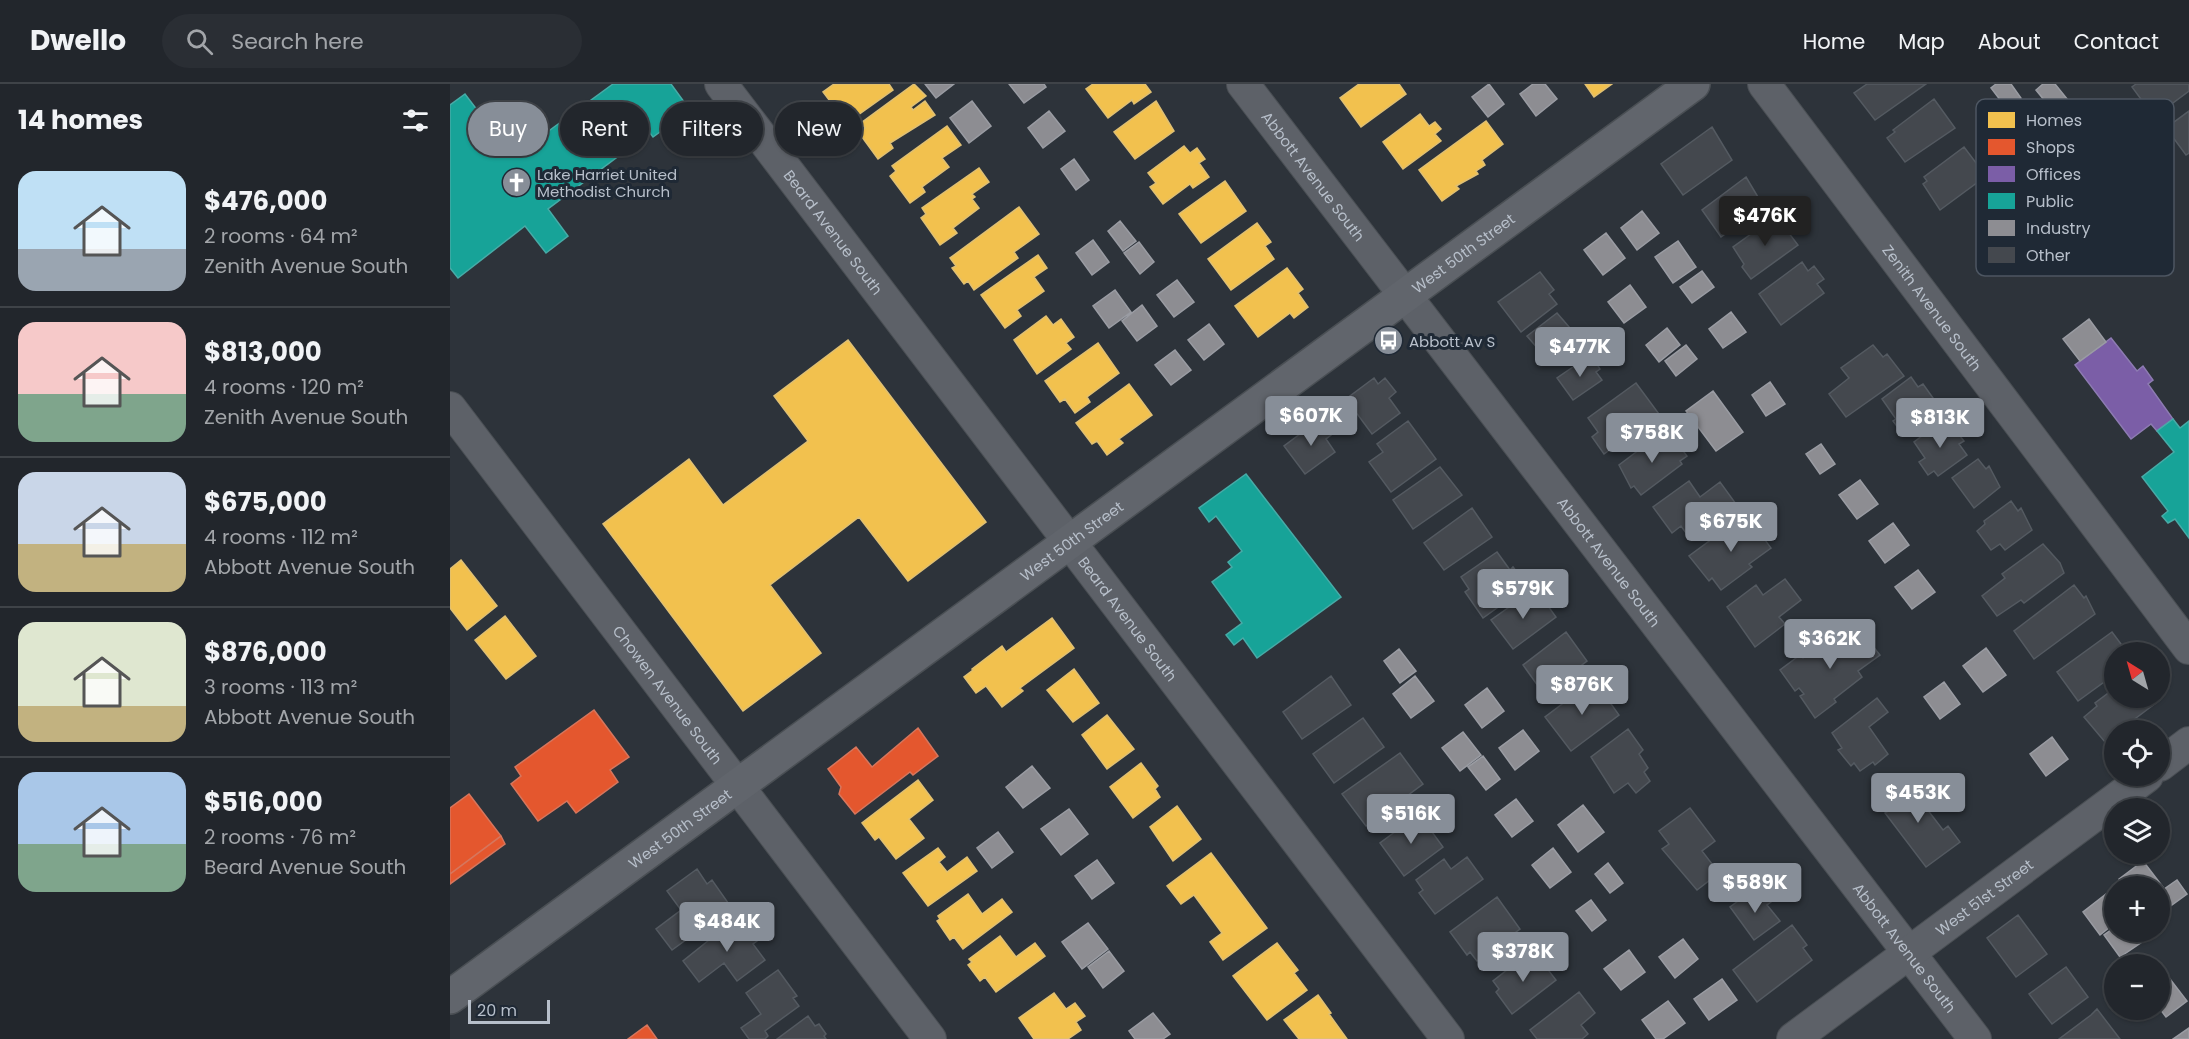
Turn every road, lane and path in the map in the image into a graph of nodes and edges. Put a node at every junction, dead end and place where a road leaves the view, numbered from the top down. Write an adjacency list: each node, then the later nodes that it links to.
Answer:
1 (721, 84): 7 (street, Beard Avenue South)
2 (1243, 84): 5 (street, Abbott Avenue South)
3 (1693, 84): 5 (main road, West 50th Street)
4 (1764, 84): 8 (street, Zenith Avenue South)
5 (1404, 295): 7 (main road, West 50th Street); 13 (street, Abbott Avenue South)
6 (450, 408): 12 (street, Chowen Avenue South)
7 (1069, 540): 12 (main road, West 50th Street); 16 (street, Beard Avenue South)
8 (2189, 648)
9 (2189, 743): 10 (street)
10 (2170, 757)
11 (2134, 786): 13 (street, West 51st Street)
12 (738, 787): 14 (main road, West 50th Street); 15 (street, Chowen Avenue South)
13 (1910, 953): 17 (street, West 51st Street); 18 (street, Abbott Avenue South)
14 (450, 997)
15 (930, 1039)
16 (1448, 1039)
17 (1793, 1039)
18 (1975, 1039)

